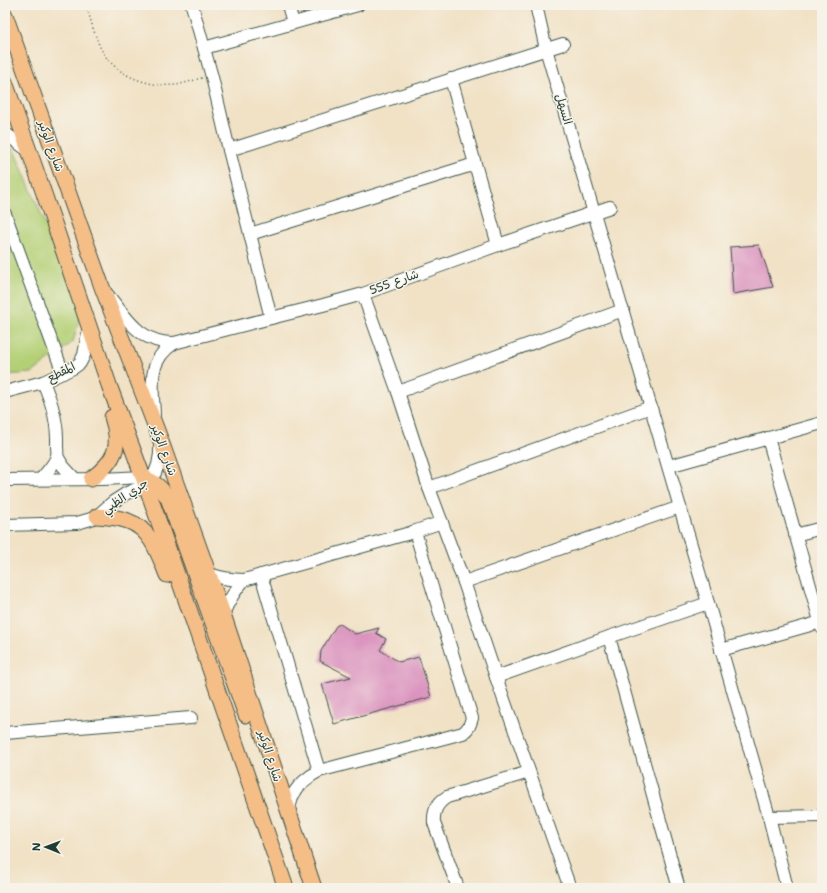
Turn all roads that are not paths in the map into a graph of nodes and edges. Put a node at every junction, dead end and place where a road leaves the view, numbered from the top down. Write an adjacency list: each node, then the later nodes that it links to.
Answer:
1 (192, 5): 8 (street)
2 (288, 5): 6 (street)
3 (358, 5): 6 (street)
4 (536, 5): 9 (street, السهل)
5 (5, 15): 21 (main road, شارع الوكير)
6 (293, 23): 8 (street)
7 (563, 44): 9 (street)
8 (204, 48): 13 (street)
9 (546, 49): 10 (street); 17 (street, السهل)
10 (451, 79): 13 (street); 15 (street)
11 (5, 82): 14 (main road, شارع الوكير)
12 (5, 133): 14 (street)
13 (229, 150): 19 (street)
14 (30, 152): 25 (main road, شارع الوكير)
15 (475, 164): 19 (street); 20 (street)
16 (610, 206): 17 (street, شارع 555)
17 (594, 212): 20 (street, شارع 555); 23 (street, السهل)
18 (5, 214): 27 (street)
19 (250, 234): 24 (street)
20 (498, 245): 22 (street, شارع 555)
21 (102, 287): 26 (street, شارع 555); 34 (main road, شارع الوكير)
22 (363, 294): 24 (street, شارع 555); 31 (street)
23 (623, 310): 31 (street); 32 (street, السهل)
24 (271, 318): 26 (street, شارع 555)
25 (89, 326): 27 (street, المقطع); 29 (main road, شارع الوكير)
26 (174, 343): 34 (street, شارع 555)
27 (63, 373): 28 (street, المقطع)
28 (43, 382): 30 (street, المقطع); 36 (street)
29 (109, 385): 40 (main road); 42 (main road, شارع الوكير)
30 (5, 392)
31 (398, 392): 43 (street)
32 (651, 407): 37 (street, السهل); 43 (street)
33 (822, 423): 35 (street)
34 (156, 428): 42 (street, جري الظبي); 51 (main road, شارع الوكير)
35 (768, 438): 37 (street); 50 (street)
36 (57, 456): 38 (street); 39 (street)
37 (669, 466): 44 (street, السهل)
38 (41, 479): 39 (street, جري الظبي); 41 (street, جري الظبي)
39 (75, 479): 40 (street, جري الظبي)
40 (91, 479): 42 (street, جري الظبي)
41 (5, 480)
42 (146, 481): 45 (street, جري الظبي); 55 (main road, شارع الوكير); 66 (main road)
43 (429, 488): 46 (street)
44 (680, 507): 54 (street); 56 (street, السهل)
45 (97, 516): 47 (street, جري الظبي); 55 (main road)
46 (442, 522): 49 (street); 54 (street)
47 (5, 525)
48 (822, 528): 50 (street)
49 (413, 532): 52 (street); 64 (street)
50 (795, 535): 58 (street)
51 (209, 574): 53 (street); 57 (main road, شارع الوكير)
52 (261, 575): 53 (street); 64 (street)
53 (244, 580): 57 (street)
54 (464, 582): 61 (street)
55 (186, 600): 70 (main road, شارع الوكير)
56 (708, 603): 59 (street); 60 (street, السهل)
57 (223, 614): 66 (main road, شارع الوكير)
58 (821, 625): 60 (street)
59 (609, 637): 61 (street); 69 (street)
60 (721, 650): 68 (street, السهل)
61 (496, 678): 65 (street)
62 (191, 718): 63 (street)
63 (5, 733)
64 (319, 772): 66 (street)
65 (529, 772): 72 (street); 73 (street)
66 (288, 811): 71 (main road, شارع الوكير)
67 (822, 816): 68 (street)
68 (769, 817): 74 (street, السهل)
69 (678, 885)
70 (286, 888)
71 (314, 888)
72 (458, 888)
73 (570, 888)
74 (787, 888)

